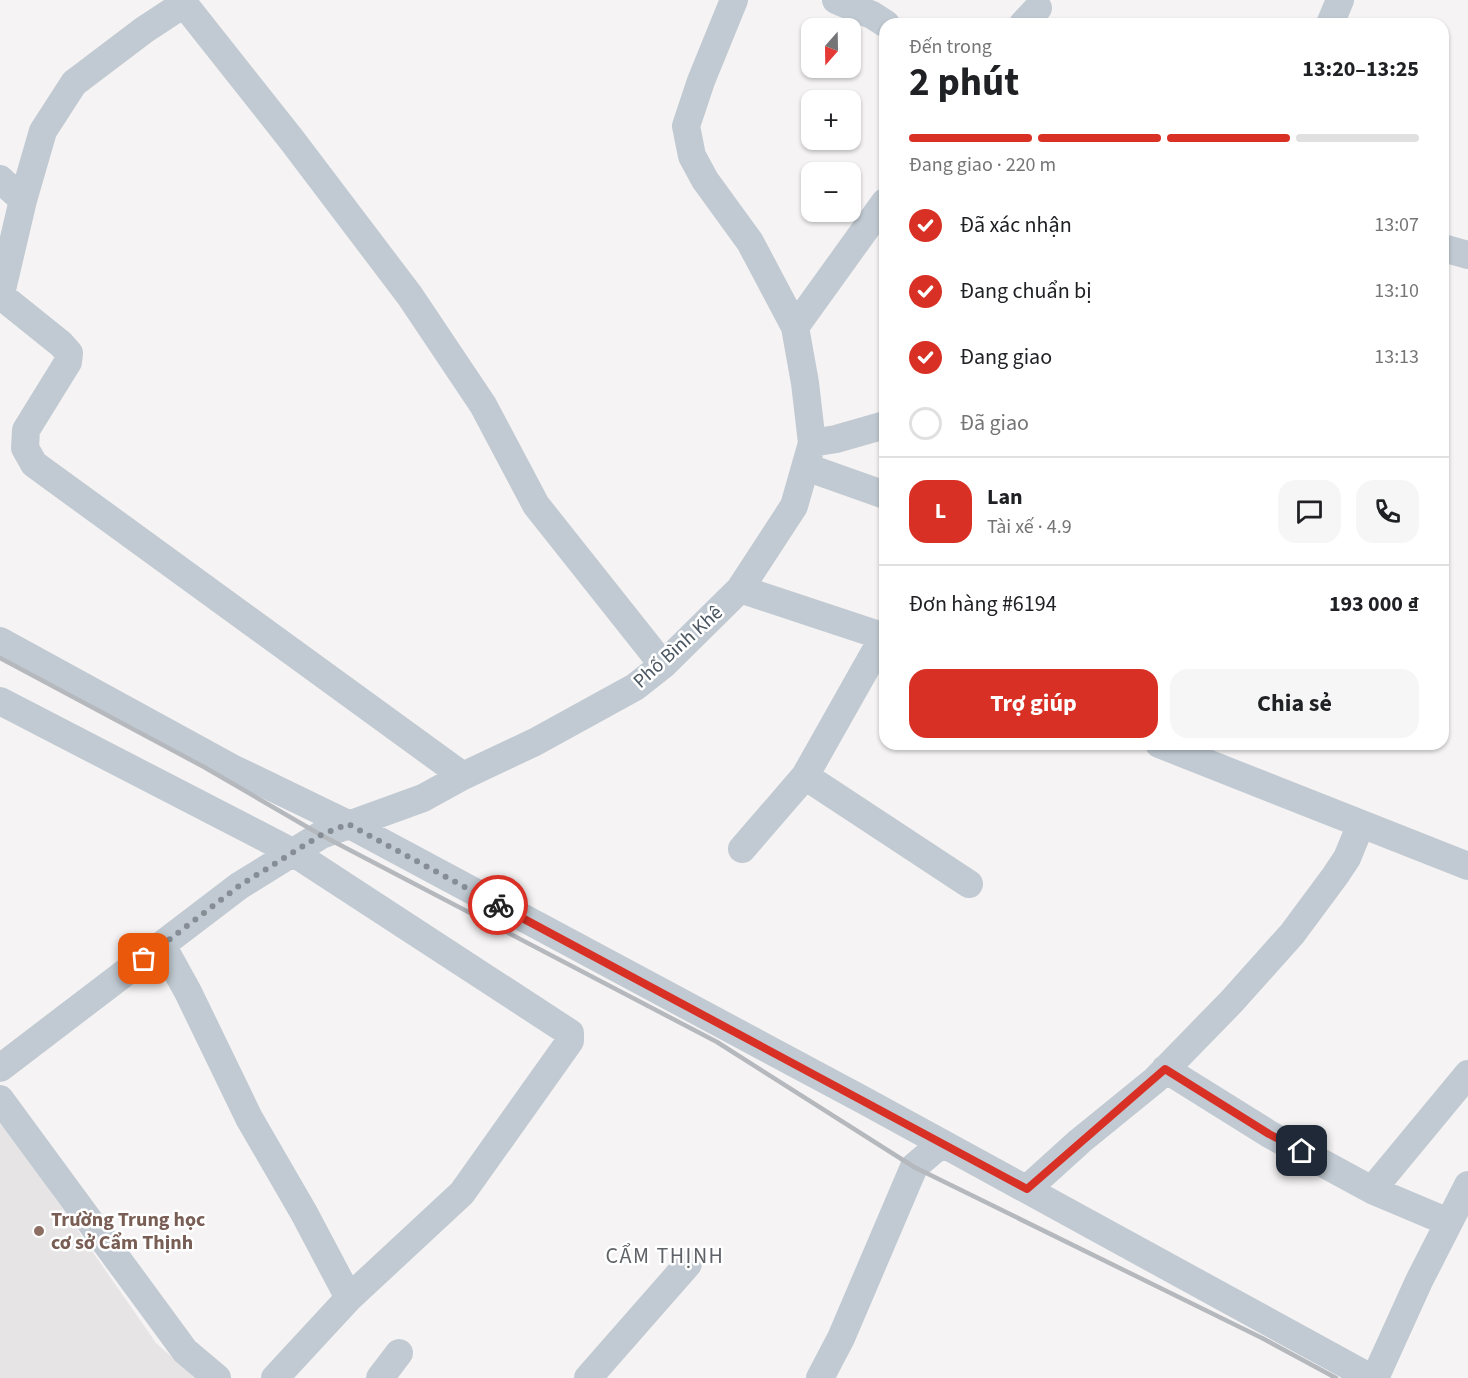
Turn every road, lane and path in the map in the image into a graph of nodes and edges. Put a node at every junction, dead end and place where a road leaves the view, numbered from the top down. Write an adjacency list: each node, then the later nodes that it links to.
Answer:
1 (734, 0): 13 (street, Phố Bình Khê)
2 (836, 0): 6 (street)
3 (1340, 0): 5 (street)
4 (183, 2): 8 (street); 21 (street)
5 (1332, 18)
6 (879, 20)
7 (0, 178): 8 (street)
8 (23, 200): 12 (street)
9 (879, 216): 13 (street)
10 (1449, 250): 11 (street)
11 (1468, 255)
12 (0, 296): 24 (street)
13 (795, 327): 15 (street, Phố Bình Khê)
14 (879, 426): 15 (street)
15 (809, 455): 16 (street); 17 (street, Phố Bình Khê)
16 (879, 492)
17 (740, 589): 18 (street); 21 (street, Phố Bình Khê)
18 (879, 635)
19 (0, 641): 26 (street)
20 (879, 646): 25 (street)
21 (663, 665): 24 (street, Phố Bình Khê)
22 (0, 701): 29 (street)
23 (1173, 750): 27 (street)
24 (463, 776): 26 (street, Phố Bình Khê)
25 (805, 776): 28 (street); 31 (street)
26 (348, 824): 29 (street, Phố Bình Khê); 37 (street)
27 (1361, 824): 30 (street); 34 (street)
28 (742, 849)
29 (294, 853): 32 (street, Phố Bình Khê); 43 (street)
30 (1468, 866)
31 (969, 884)
32 (162, 945): 33 (street, Phố Bình Khê); 43 (street)
33 (0, 1068)
34 (1165, 1069): 39 (street); 40 (street)
35 (1468, 1074): 40 (street)
36 (0, 1099): 45 (street)
37 (942, 1143): 39 (street); 49 (street)
38 (1468, 1185): 41 (street)
39 (1027, 1189): 50 (street)
40 (1372, 1190): 41 (street)
41 (1448, 1222): 50 (street)
42 (688, 1264): 48 (street)
43 (349, 1298): 46 (street)
44 (399, 1353): 47 (street)
45 (217, 1378)
46 (275, 1378)
47 (380, 1378)
48 (588, 1378)
49 (820, 1378)
50 (1373, 1378)

